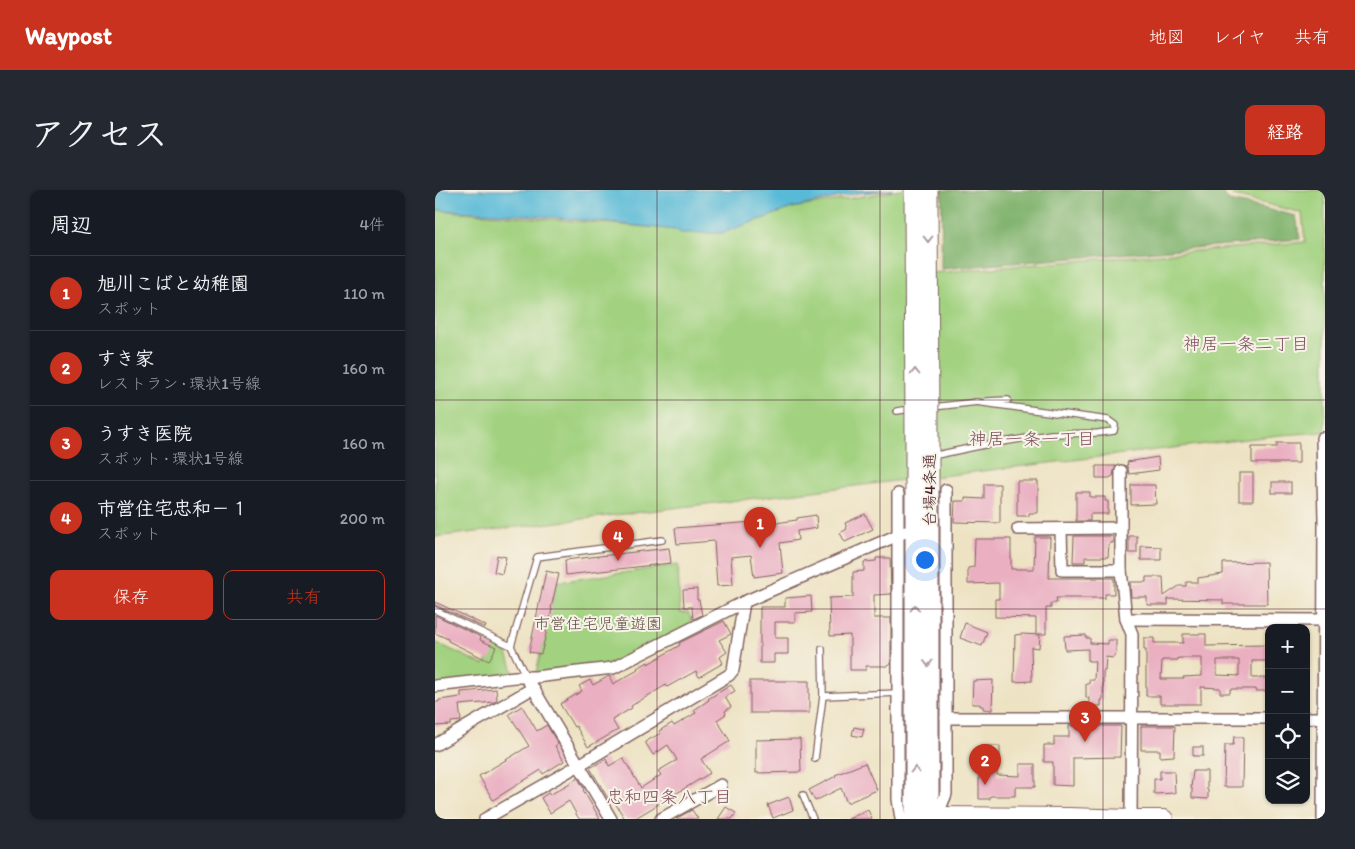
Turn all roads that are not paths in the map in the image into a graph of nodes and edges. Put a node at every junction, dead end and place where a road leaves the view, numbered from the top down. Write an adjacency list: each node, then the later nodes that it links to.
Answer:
1 (914, 190): 7 (highway, 台場4条通, one-way to 1, bridge)
2 (928, 190): 7 (highway, 台場4条通, one-way to 7, bridge)
3 (1008, 400): 4 (lane)
4 (976, 402): 5 (lane); 7 (lane)
5 (897, 411)
6 (1322, 438): 8 (street)
7 (922, 448): 40 (highway, 台場4条通)
8 (1324, 452): 12 (street)
9 (1121, 471): 13 (street)
10 (946, 490): 30 (street)
11 (898, 494): 16 (street)
12 (1324, 518): 22 (street)
13 (1121, 528): 15 (street); 18 (street)
14 (1018, 529): 15 (street)
15 (1061, 529): 18 (street)
16 (902, 533): 19 (street); 28 (street)
17 (662, 540): 23 (lane)
18 (1121, 570): 21 (street)
19 (745, 602): 25 (street); 37 (street)
20 (435, 610): 23 (lane)
21 (1126, 619): 22 (street); 31 (street)
22 (1324, 620): 34 (street)
23 (511, 646): 25 (lane)
24 (822, 649): 29 (lane)
25 (526, 677): 26 (street); 27 (street)
26 (435, 686)
27 (533, 688): 35 (street); 37 (street)
28 (899, 693): 29 (lane); 45 (street)
29 (823, 696): 36 (lane)
30 (946, 718): 31 (street); 40 (street)
31 (1131, 718): 32 (street); 46 (street)
32 (1265, 718)
33 (1310, 718): 34 (street)
34 (1324, 718): 49 (street)
35 (435, 746)
36 (815, 759)
37 (579, 765): 41 (street); 42 (street)
38 (721, 785): 43 (street)
39 (803, 795): 44 (lane)
40 (927, 818): 46 (main road)
41 (485, 819)
42 (611, 819)
43 (661, 819)
44 (813, 819)
45 (901, 819)
46 (1131, 819): 47 (main road)
47 (1137, 819): 48 (main road)
48 (1164, 819)
49 (1323, 819)

